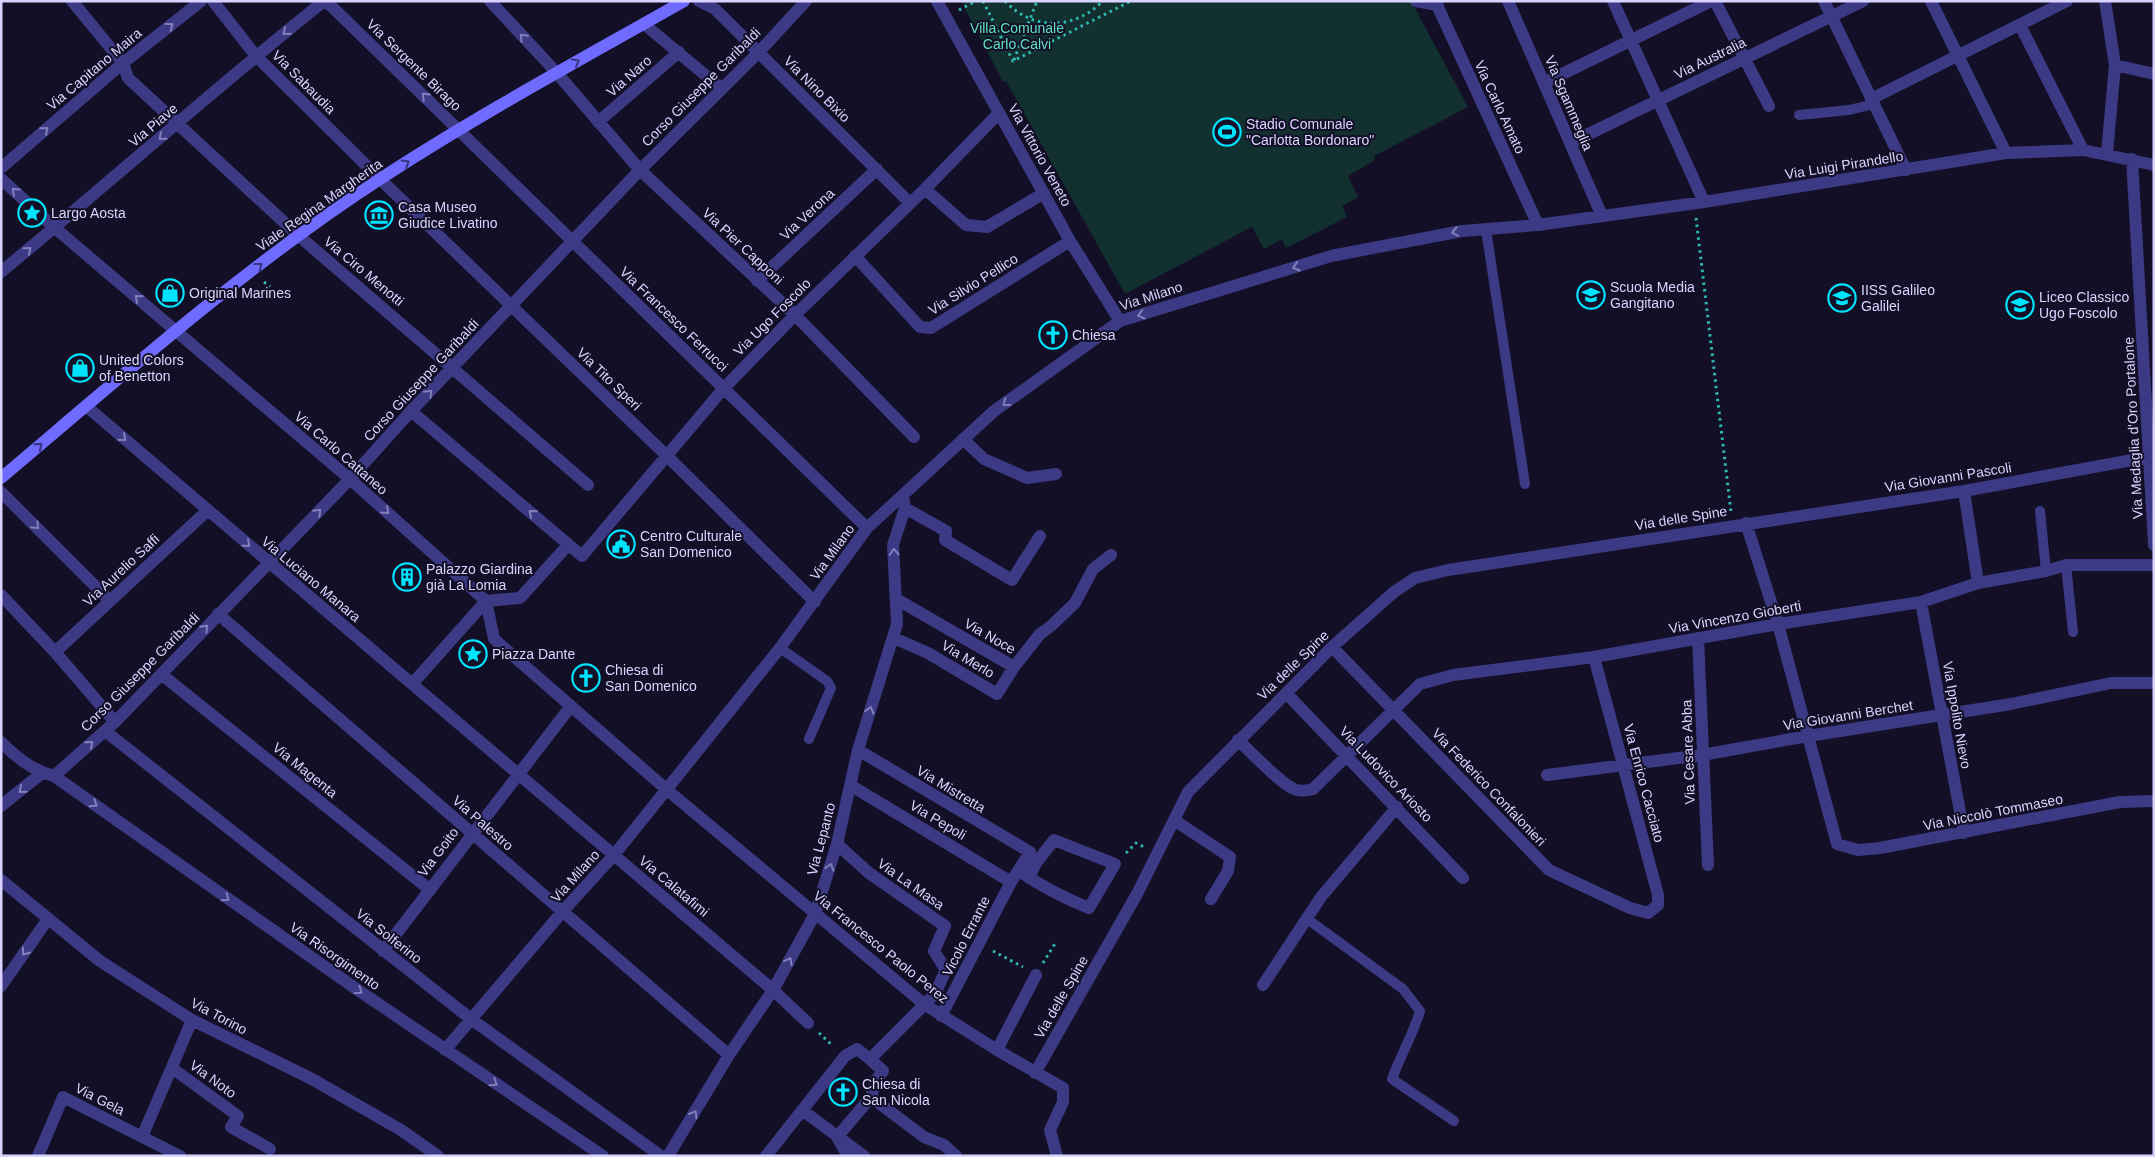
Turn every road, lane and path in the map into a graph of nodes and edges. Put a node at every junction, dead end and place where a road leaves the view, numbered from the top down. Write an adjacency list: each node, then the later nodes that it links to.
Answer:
1 (72, 1): 37 (street, Via Ciro Menotti)
2 (201, 1): 37 (street, Via Capitano Maira, one-way to 2)
3 (213, 1): 33 (street, Via Sabaudia)
4 (325, 1): 33 (street, Via Piave, one-way to 33); 50 (street, Via Sergente Birago, one-way to 4)
5 (490, 1): 39 (street, Via Pier Capponi, one-way to 5)
6 (684, 1): 28 (street, Viale Regina Margherita)
7 (699, 1): 32 (street, Via Nino Bixio)
8 (806, 1): 32 (street, Corso Giuseppe Garibaldi)
9 (937, 1): 46 (street, Via Vittorio Veneto)
10 (983, 1): 36 (path)
11 (1005, 1): 27 (path)
12 (1037, 1): 27 (path)
13 (1103, 1): 27 (path)
14 (1131, 1): 36 (path)
15 (1416, 1): 24 (street)
16 (1613, 1): 30 (street)
17 (1711, 1): 30 (street)
18 (1715, 1): 35 (street)
19 (1824, 1): 26 (street)
20 (1863, 1): 26 (street, Via Australia)
21 (1931, 1): 34 (street)
22 (2067, 1): 29 (street)
23 (2105, 1): 38 (street)
24 (1438, 3): 68 (street, Via Carlo Amato)
25 (1512, 3): 41 (street, Via Sgammeglia)
26 (1831, 17): 35 (street, Via Australia); 44 (street)
27 (1030, 20): 36 (path)
28 (644, 24): 31 (street); 39 (street, Viale Regina Margherita, one-way to 28)
29 (2020, 25): 34 (street); 52 (street)
30 (1630, 40): 41 (street); 43 (street)
31 (678, 52): 42 (street); 48 (street, Via Naro)
32 (758, 52): 42 (street, Corso Giuseppe Garibaldi); 58 (street, Via Nino Bixio)
33 (256, 56): 49 (street, Via Piave); 62 (street, Via Sabaudia)
34 (1959, 56): 44 (street); 53 (street)
35 (1743, 58): 43 (street, Via Australia); 45 (street)
36 (1014, 61)
37 (123, 64): 49 (street, Via Ciro Menotti); 56 (street, Via Capitano Maira, one-way to 37)
38 (2114, 64): 40 (street); 54 (street)
39 (556, 72): 48 (street, Via Pier Capponi); 50 (street, Viale Regina Margherita)
40 (2154, 74)
41 (1544, 83): 51 (street, Via Sgammeglia)
42 (722, 88): 59 (street, Corso Giuseppe Garibaldi)
43 (1658, 100): 51 (street, Via Australia); 66 (street)
44 (1872, 101): 47 (lane); 60 (street)
45 (1770, 106)
46 (999, 113): 63 (street, Via Ugo Foscolo); 64 (street, Via Vittorio Veneto)
47 (1799, 115)
48 (598, 122): 59 (street, Via Pier Capponi)
49 (178, 124): 69 (street, Via Piave, one-way to 69); 71 (street, Via Ciro Menotti)
50 (460, 130): 62 (street, Viale Regina Margherita, one-way to 50); 72 (street, Via Francesco Ferrucci)
51 (1570, 143): 67 (street, Via Sgammeglia)
52 (2083, 150): 53 (street, Via Luigi Pirandello); 54 (street, Via Luigi Pirandello)
53 (2006, 153): 60 (street, Via Luigi Pirandello)
54 (2107, 153): 55 (street, Via Luigi Pirandello)
55 (2132, 159): 57 (street, Via Luigi Pirandello); 81 (street, Via Medaglia d'Oro Portalone)
56 (5, 165)
57 (2154, 165)
58 (877, 169): 65 (street, Via Nino Bixio); 76 (street, Via Verona)
59 (640, 170): 72 (street, Corso Giuseppe Garibaldi); 76 (street, Via Pier Capponi)
60 (1906, 170): 66 (street, Via Luigi Pirandello)
61 (1, 179): 69 (street, Via Carlo Cattaneo, one-way to 61)
62 (380, 179): 71 (street, Viale Regina Margherita); 77 (street, Via Tito Speri)
63 (925, 189): 64 (street); 65 (street, Via Ugo Foscolo)
64 (1044, 193): 73 (street, Via Vittorio Veneto)
65 (910, 203): 74 (street, Via Ugo Foscolo)
66 (1699, 203): 67 (street, Via Luigi Pirandello); 101 (path)
67 (1602, 216): 68 (street, Via Luigi Pirandello)
68 (1538, 225): 70 (street, Via Milano)
69 (55, 228): 75 (street, Via Piave, one-way to 69); 80 (street, Via Carlo Cattaneo, one-way to 69)
70 (1486, 230): 79 (street, Via Milano, one-way to 79); 93 (lane)
71 (299, 236): 80 (street, Viale Regina Margherita, one-way to 71); 82 (street, Via Ciro Menotti)
72 (574, 241): 77 (street, Corso Giuseppe Garibaldi); 83 (street, Via Francesco Ferrucci)
73 (1070, 241): 74 (street, Via Silvio Pellico); 79 (street, Via Vittorio Veneto)
74 (855, 256): 78 (street, Via Ugo Foscolo)
75 (1, 272)
76 (758, 281): 78 (street, Via Pier Capponi)
77 (511, 306): 82 (street, Corso Giuseppe Garibaldi); 88 (street, Via Tito Speri)
78 (794, 315): 83 (street, Via Ugo Foscolo); 86 (street, Via Pier Capponi)
79 (1120, 321): 87 (street, Via Milano, one-way to 87)
80 (175, 330): 84 (street, Viale Regina Margherita); 92 (street, Via Carlo Cattaneo)
81 (2148, 336): 89 (street, Via Medaglia d'Oro Portalone)
82 (453, 367): 85 (street, Corso Giuseppe Garibaldi, one-way to 82); 94 (street, Via Ciro Menotti)
83 (724, 388): 88 (street, Via Ugo Foscolo); 102 (street, Via Francesco Ferrucci)
84 (86, 406): 91 (street, Viale Regina Margherita, one-way to 84); 98 (street, Via Luciano Manara, one-way to 98)
85 (411, 411): 92 (street, Corso Giuseppe Garibaldi); 104 (street, one-way to 85)
86 (914, 437)
87 (963, 439): 90 (street); 97 (street, Via Milano)
88 (668, 456): 104 (street, Via Ugo Foscolo); 116 (street, Via Tito Speri)
89 (2152, 456): 95 (street, Via Giovanni Pascoli); 105 (street, Via Medaglia d'Oro Portalone)
90 (1056, 474)
91 (1, 478)
92 (350, 479): 107 (street, Corso Giuseppe Garibaldi, one-way to 92); 113 (street, Via Carlo Cattaneo, one-way to 113)
93 (1525, 484)
94 (588, 485)
95 (1964, 491): 100 (street, Via Giovanni Pascoli); 111 (street)
96 (1, 492): 115 (street, one-way to 115)
97 (904, 502): 102 (street, Via Milano); 103 (street); 114 (street, Via Lepanto, one-way to 97)
98 (208, 510): 107 (street, Via Luciano Manara, one-way to 107); 115 (street, Via Aurelio Saffi)
99 (2040, 511): 110 (lane)
100 (1746, 523): 101 (street, Via delle Spine); 119 (street)
101 (1732, 525): 123 (street, Via delle Spine)
102 (867, 528): 116 (street, Via Milano)
103 (1040, 536)
104 (568, 545): 113 (street)
105 (2154, 545)
106 (1111, 555): 127 (street, Via Noce)
107 (268, 562): 118 (street, Corso Giuseppe Garibaldi); 129 (street, Via Luciano Manara)
108 (2066, 565): 109 (street, Via Vincenzo Gioberti); 110 (street, Via Vincenzo Gioberti); 120 (lane)
109 (2154, 565)
110 (2046, 571): 111 (street, Via Vincenzo Gioberti)
111 (1978, 584): 117 (street, Via Vincenzo Gioberti)
112 (1, 595): 125 (street)
113 (486, 600): 129 (street); 132 (street)
114 (898, 600): 121 (street, Via Lepanto); 127 (street, Via Noce)
115 (110, 601): 125 (street, Via Aurelio Saffi)
116 (815, 602): 124 (street, Via Milano)
117 (1921, 602): 119 (street, Via Vincenzo Gioberti); 134 (street, Via Ippolito Nievo)
118 (218, 614): 128 (street, Corso Giuseppe Garibaldi, one-way to 118); 154 (street, Via Palestro)
119 (1778, 624): 122 (street, Via Vincenzo Gioberti); 137 (street)
120 (2073, 632)
121 (894, 638): 127 (street, Via Merlo); 141 (street, Via Lepanto, one-way to 121)
122 (1698, 638): 126 (street, Via Vincenzo Gioberti); 142 (street, Via Cesare Abba)
123 (1332, 647): 131 (street, Via delle Spine); 133 (street, Via Federico Confalonieri)
124 (780, 648): 138 (lane); 149 (street, Via Milano)
125 (55, 652): 135 (street)
126 (1594, 657): 133 (street, Via Vincenzo Gioberti); 144 (street, Via Enrico Cacciato)
127 (1014, 667)
128 (161, 674): 135 (street, Corso Giuseppe Garibaldi); 165 (street, Via Magenta)
129 (413, 683): 145 (street, Via Luciano Manara)
130 (2154, 683): 134 (street, Via Giovanni Berchet)
131 (1286, 693): 139 (street, Via delle Spine); 143 (street, Via Ludovico Ariosto)
132 (571, 706): 145 (street, Via Goito); 149 (street, Via Francesco Paolo Perez)
133 (1393, 710): 143 (street, Via Vincenzo Gioberti); 168 (street, Via Federico Confalonieri)
134 (1942, 715): 137 (street, Via Giovanni Berchet); 155 (street, Via Ippolito Nievo)
135 (115, 722): 136 (street, Corso Giuseppe Garibaldi)
136 (105, 731): 146 (street, Corso Giuseppe Garibaldi, one-way to 136); 174 (street, Via Solferino)
137 (1808, 736): 142 (street, Via Giovanni Berchet); 155 (street, Via Niccolò Tommaseo)
138 (809, 739)
139 (1238, 740): 143 (street, Via Vincenzo Gioberti); 153 (street, Via delle Spine)
140 (1, 742): 146 (street, Via Risorgimento)
141 (858, 750): 148 (street, Via Lepanto); 157 (street, Via Mistretta)
142 (1702, 755): 144 (street, Via Giovanni Berchet); 161 (street, Via Cesare Abba)
143 (1347, 756): 152 (street, Via Ludovico Ariosto)
144 (1624, 766): 147 (street, Via Giovanni Berchet); 168 (street, Via Enrico Cacciato)
145 (519, 773): 154 (street, Via Goito); 159 (street, Via Calatafimi)
146 (48, 774): 151 (street, Corso Giuseppe Garibaldi, one-way to 151); 184 (street, Via Risorgimento, one-way to 184)
147 (1547, 776)
148 (850, 786): 156 (street, Via Lepanto); 162 (street, Via Pepoli)
149 (666, 789): 159 (street, Via Milano); 169 (street, Via Francesco Paolo Perez)
150 (2154, 801): 155 (street, Via Niccolò Tommaseo)
151 (1, 806)
152 (1397, 807): 163 (street, Via Ludovico Ariosto); 171 (street)
153 (1174, 820): 158 (street, Via delle Spine); 166 (street)
154 (472, 833): 165 (street, Via Goito); 167 (street, Via Palestro)
155 (1964, 833)
156 (837, 844): 169 (street, Via Lepanto, one-way to 156); 179 (street, Via La Masa)
157 (1030, 852): 162 (street, Vicolo Errante)
158 (1158, 852): 160 (path); 190 (street, Via delle Spine)
159 (614, 854): 167 (street, Via Milano); 178 (street, Via Calatafimi)
160 (1114, 864): 162 (street, Vicolo Errante); 162 (street)
161 (1708, 865)
162 (1020, 877): 173 (street, Vicolo Errante)
163 (1463, 878)
164 (1, 880): 170 (street, Via Torino)
165 (430, 889): 174 (street, Via Goito)
166 (1211, 899)
167 (563, 911): 182 (street, Via Milano); 186 (street, Via Palestro)
168 (1648, 913)
169 (815, 914): 178 (street, Via Lepanto, one-way to 169); 179 (street, Via Francesco Paolo Perez)
170 (48, 918): 177 (street, one-way to 177); 181 (street, Via Torino)
171 (1306, 918): 176 (street); 193 (lane)
172 (1056, 942): 175 (path)
173 (980, 944): 175 (path); 180 (street, Vicolo Errante)
174 (383, 951): 182 (street, Via Solferino)
175 (1036, 975): 185 (street)
176 (1263, 985)
177 (1, 986)
178 (773, 990): 183 (street, Via Calatafimi); 186 (street, Via Lepanto)
179 (924, 1004): 180 (street, Via Francesco Paolo Perez); 188 (street)
180 (942, 1016): 185 (street, Via Francesco Paolo Perez)
181 (192, 1020): 189 (street, Via Noto); 199 (street, Via Torino)
182 (471, 1020): 184 (street, Via Milano); 201 (street, Via Solferino)
183 (808, 1023): 187 (path)
184 (445, 1050): 200 (street, Via Risorgimento, one-way to 200)
185 (997, 1050): 190 (street, Via Francesco Paolo Perez)
186 (729, 1055): 202 (street, Via Lepanto, one-way to 186)
187 (845, 1056): 188 (street); 192 (street)
188 (870, 1059): 191 (street)
189 (172, 1068): 194 (street, Via Noto); 196 (street, Via Noto)
190 (1035, 1073): 207 (street, Via Francesco Paolo Perez)
191 (871, 1097): 195 (street); 206 (street)
192 (802, 1110): 195 (street); 203 (street)
193 (1454, 1122)
194 (142, 1137): 197 (street, Via Gela); 198 (street, Via Gela)
195 (838, 1137): 204 (street); 205 (street)
196 (270, 1149)
197 (38, 1156)
198 (180, 1156)
199 (438, 1156)
200 (603, 1156)
201 (661, 1156)
202 (668, 1156)
203 (766, 1156)
204 (848, 1156)
205 (864, 1156)
206 (956, 1156)
207 (1057, 1156)

